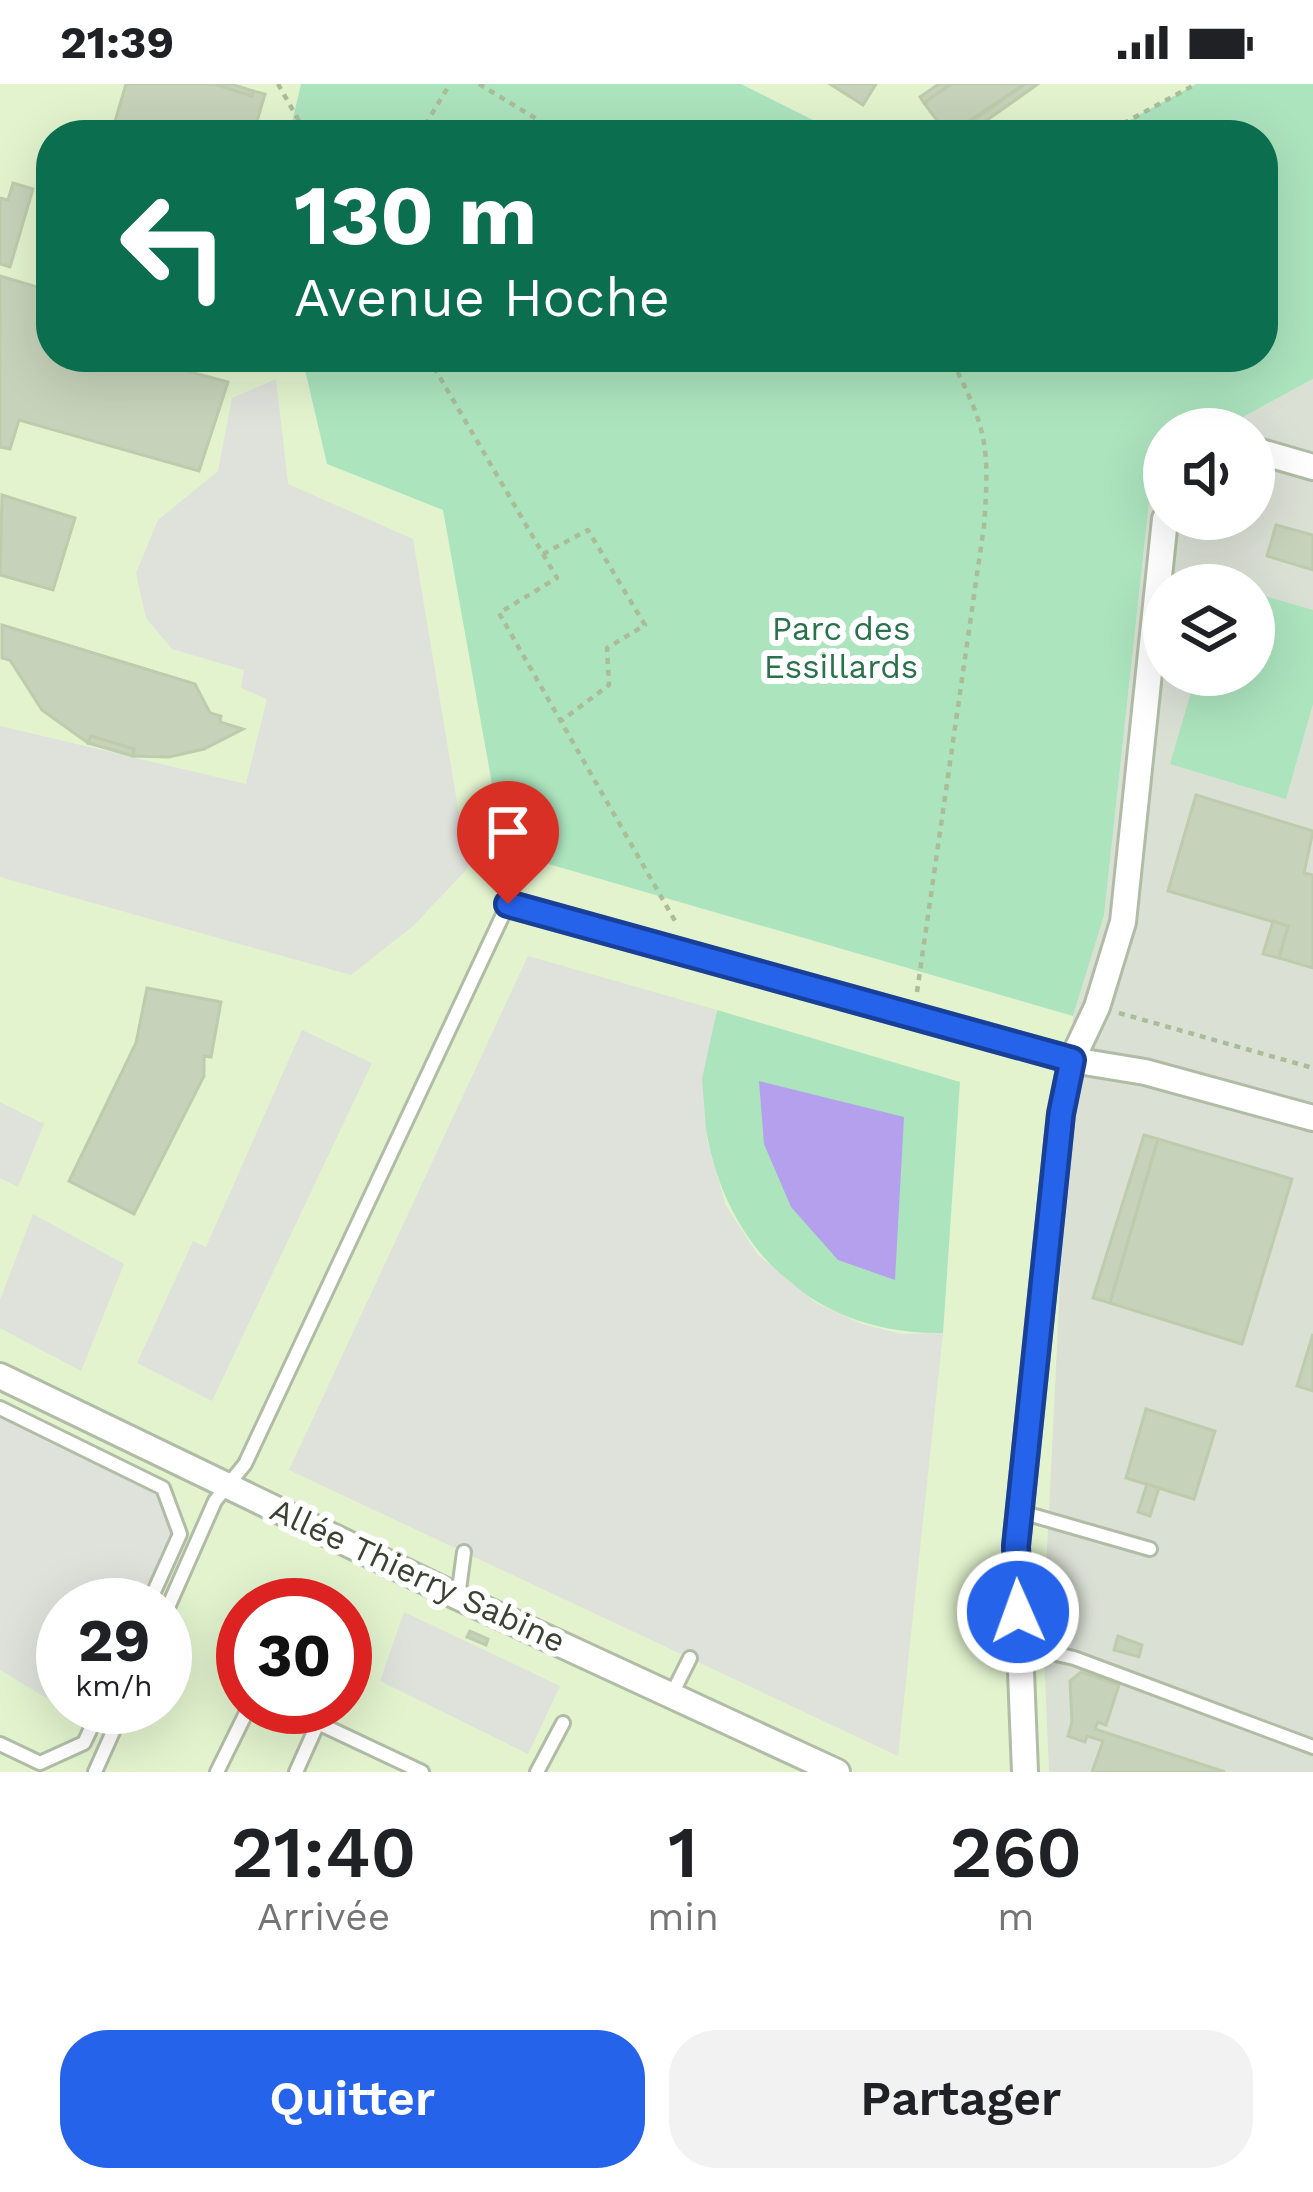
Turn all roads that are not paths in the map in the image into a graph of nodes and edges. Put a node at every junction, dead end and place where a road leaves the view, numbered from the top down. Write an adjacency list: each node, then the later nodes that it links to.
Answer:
1 (1275, 456): 2 (street)
2 (1313, 467)
3 (1163, 540): 5 (street)
4 (508, 904): 5 (street); 9 (lane)
5 (1072, 1060): 6 (street); 10 (street)
6 (1313, 1118)
7 (0, 1376): 9 (street, Allée Thierry Sabine)
8 (0, 1408): 13 (lane)
9 (228, 1486): 14 (lane); 15 (street, Allée Thierry Sabine)
10 (1020, 1512): 11 (lane); 16 (street)
11 (1150, 1549)
12 (464, 1552): 15 (lane)
13 (160, 1578)
14 (181, 1578)
15 (458, 1597): 18 (street, Allée Thierry Sabine)
16 (1019, 1646): 26 (lane); 35 (street)
17 (690, 1658): 18 (lane)
18 (672, 1694): 34 (street, Allée Thierry Sabine)
19 (563, 1724): 33 (lane)
20 (88, 1734): 25 (lane)
21 (111, 1734): 28 (lane)
22 (236, 1734): 29 (lane)
23 (313, 1734): 30 (lane)
24 (341, 1734): 27 (lane)
25 (0, 1744)
26 (1313, 1747)
27 (384, 1754): 31 (lane); 32 (lane)
28 (94, 1769)
29 (217, 1772)
30 (296, 1772)
31 (375, 1772)
32 (422, 1772)
33 (537, 1772)
34 (837, 1772)
35 (1024, 1772)

